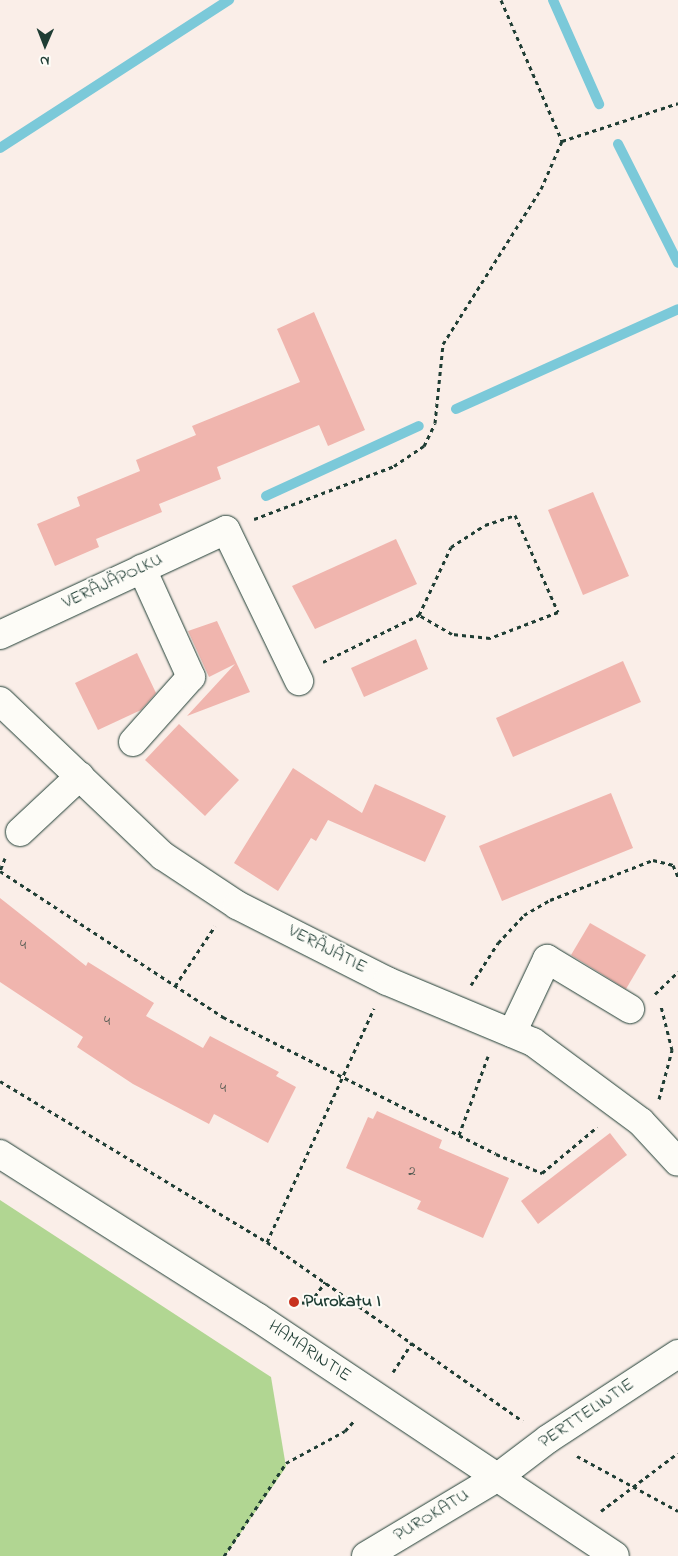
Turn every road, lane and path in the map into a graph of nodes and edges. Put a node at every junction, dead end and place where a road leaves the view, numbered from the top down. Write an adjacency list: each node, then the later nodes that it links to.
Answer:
1 (501, 0): 3 (path)
2 (678, 103): 3 (path)
3 (562, 141): 4 (path)
4 (226, 530): 5 (street, VERÄJÄPOLKU); 8 (street)
5 (142, 569): 7 (street, VERÄJÄPOLKU); 10 (street)
6 (419, 615): 6 (path); 8 (path)
7 (0, 635)
8 (298, 678)
9 (0, 701): 11 (street, VERÄJÄTIE)
10 (133, 742)
11 (80, 776): 12 (street); 14 (street, VERÄJÄTIE)
12 (20, 832): 17 (path)
13 (678, 877): 18 (path)
14 (232, 901): 16 (street, VERÄJÄTIE); 17 (path)
15 (678, 972): 24 (path)
16 (386, 981): 18 (street, VERÄJÄTIE); 21 (path)
17 (174, 986): 21 (path)
18 (456, 1010): 20 (street, VERÄJÄTIE)
19 (630, 1010): 20 (street)
20 (505, 1031): 24 (street, VERÄJÄTIE); 25 (path)
21 (344, 1074): 25 (path); 28 (path)
22 (0, 1081): 28 (path)
23 (600, 1125): 25 (path)
24 (651, 1134): 27 (street, VERÄJÄTIE)
25 (459, 1135)
26 (0, 1154): 33 (street, HAMARINTIE)
27 (678, 1162)
28 (266, 1242): 29 (path)
29 (325, 1282): 30 (path); 31 (path)
30 (294, 1302)
31 (412, 1343): 33 (path); 34 (path)
32 (678, 1354): 34 (street, PERTTELINTIE)
33 (377, 1397): 36 (street, HAMARINTIE); 40 (path)
34 (548, 1439): 36 (street, PERTTELINTIE); 37 (path)
35 (678, 1453): 37 (path)
36 (498, 1477): 39 (street, HAMARINTIE); 41 (street, PUROKATU)
37 (630, 1487): 38 (path); 39 (path)
38 (678, 1512)
39 (575, 1533): 42 (street, HAMARINTIE)
40 (224, 1556)
41 (366, 1556)
42 (615, 1556)

